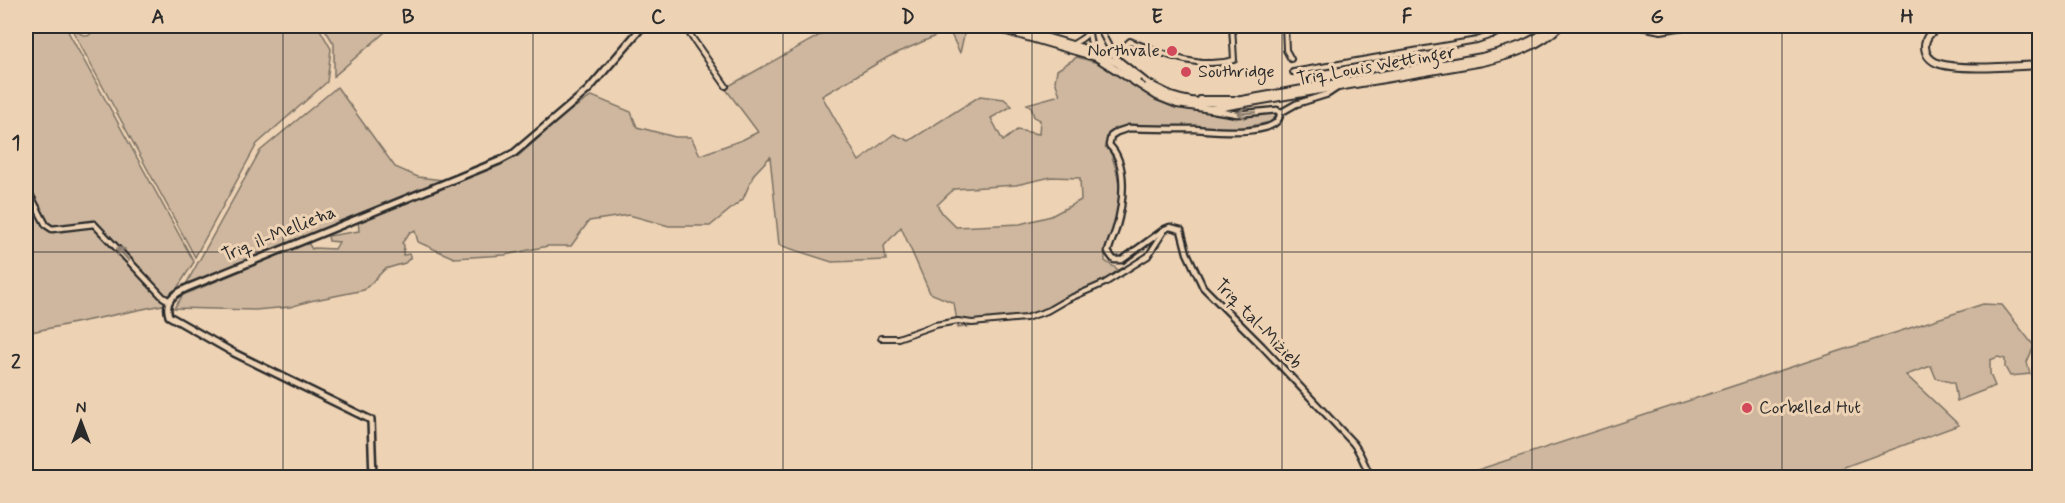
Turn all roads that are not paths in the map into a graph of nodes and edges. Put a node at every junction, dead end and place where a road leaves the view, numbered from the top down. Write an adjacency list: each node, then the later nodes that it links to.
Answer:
1 (643, 26): 33 (main road, Triq il-Mellieħa)
2 (684, 26): 26 (street)
3 (990, 26): 29 (main road, Triq Louis Wettinger)
4 (1008, 26): 20 (main road, Triq Louis Wettinger)
5 (1091, 26): 18 (street)
6 (1098, 26): 22 (street)
7 (1232, 26): 22 (street)
8 (1267, 26): 9 (street)
9 (1285, 26): 10 (street); 23 (street)
10 (1320, 26)
11 (1491, 26): 19 (street)
12 (1518, 26): 19 (street)
13 (1552, 26): 28 (main road, Triq Louis Wettinger)
14 (1560, 26): 27 (main road, Triq Louis Wettinger)
15 (1641, 26): 16 (main road)
16 (1684, 26)
17 (1941, 26): 24 (main road)
18 (1089, 32): 20 (street); 21 (street)
19 (1492, 35): 25 (street)
20 (1072, 44): 21 (main road, Triq Louis Wettinger)
21 (1092, 51): 28 (main road, Triq Louis Wettinger)
22 (1114, 56): 28 (street)
23 (1291, 59)
24 (2040, 65)
25 (1293, 72)
26 (726, 86)
27 (1337, 88): 29 (main road, Triq Louis Wettinger); 30 (street)
28 (1248, 99)
29 (1211, 109): 30 (street, one-way to 29)
30 (1280, 113): 32 (street)
31 (26, 187): 33 (street, one-way to 31)
32 (1165, 229): 34 (street); 36 (street, Triq tal-Miżieb)
33 (168, 300): 35 (main road)
34 (880, 338)
35 (373, 477)
36 (1372, 477)
37 (1435, 477): 38 (street)
38 (1451, 477)

